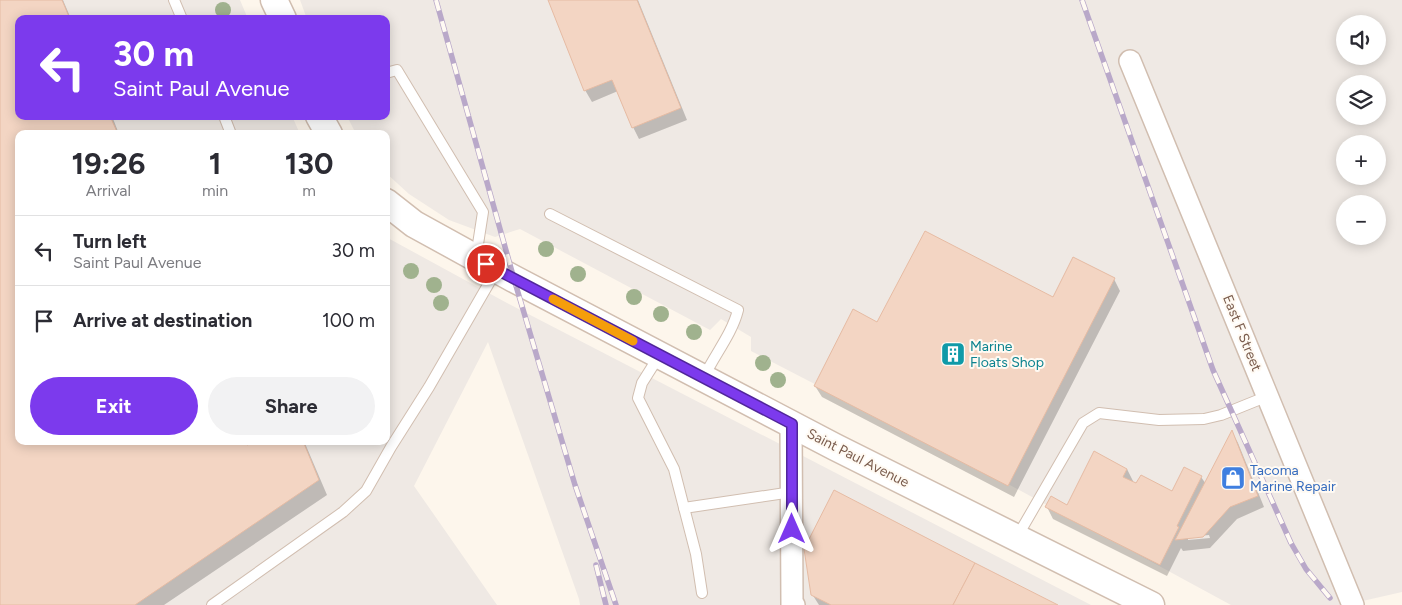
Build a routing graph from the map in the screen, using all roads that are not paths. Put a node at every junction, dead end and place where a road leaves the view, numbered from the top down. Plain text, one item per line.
1 (174, 0) edge
2 (274, 0) edge
3 (180, 15) edge
4 (281, 15) edge
5 (1130, 61) dead end
6 (390, 72) edge
7 (390, 205) edge
8 (550, 214) dead end
9 (486, 264) junction
10 (659, 355) junction
11 (703, 378) junction
12 (1268, 396) junction
13 (792, 424) junction
14 (390, 441) edge
15 (388, 445) edge
16 (792, 492) junction
17 (684, 508) junction
18 (1017, 538) junction
19 (702, 592) dead end
20 (212, 605) edge
21 (794, 605) edge
22 (1150, 605) edge
23 (1353, 605) edge

1 - 3 lane
2 - 4 street
5 - 12 street, East F Street
6 - 9 lane
7 - 9 street, Saint Paul Avenue
8 - 11 lane
9 - 10 street, Saint Paul Avenue
9 - 14 lane
10 - 11 street, Saint Paul Avenue
10 - 17 lane
11 - 13 street, Saint Paul Avenue
12 - 18 lane
12 - 23 street, East F Street
13 - 16 street
13 - 18 street, Saint Paul Avenue
15 - 20 lane
16 - 17 lane
16 - 21 street
17 - 19 lane
18 - 22 street, Saint Paul Avenue

